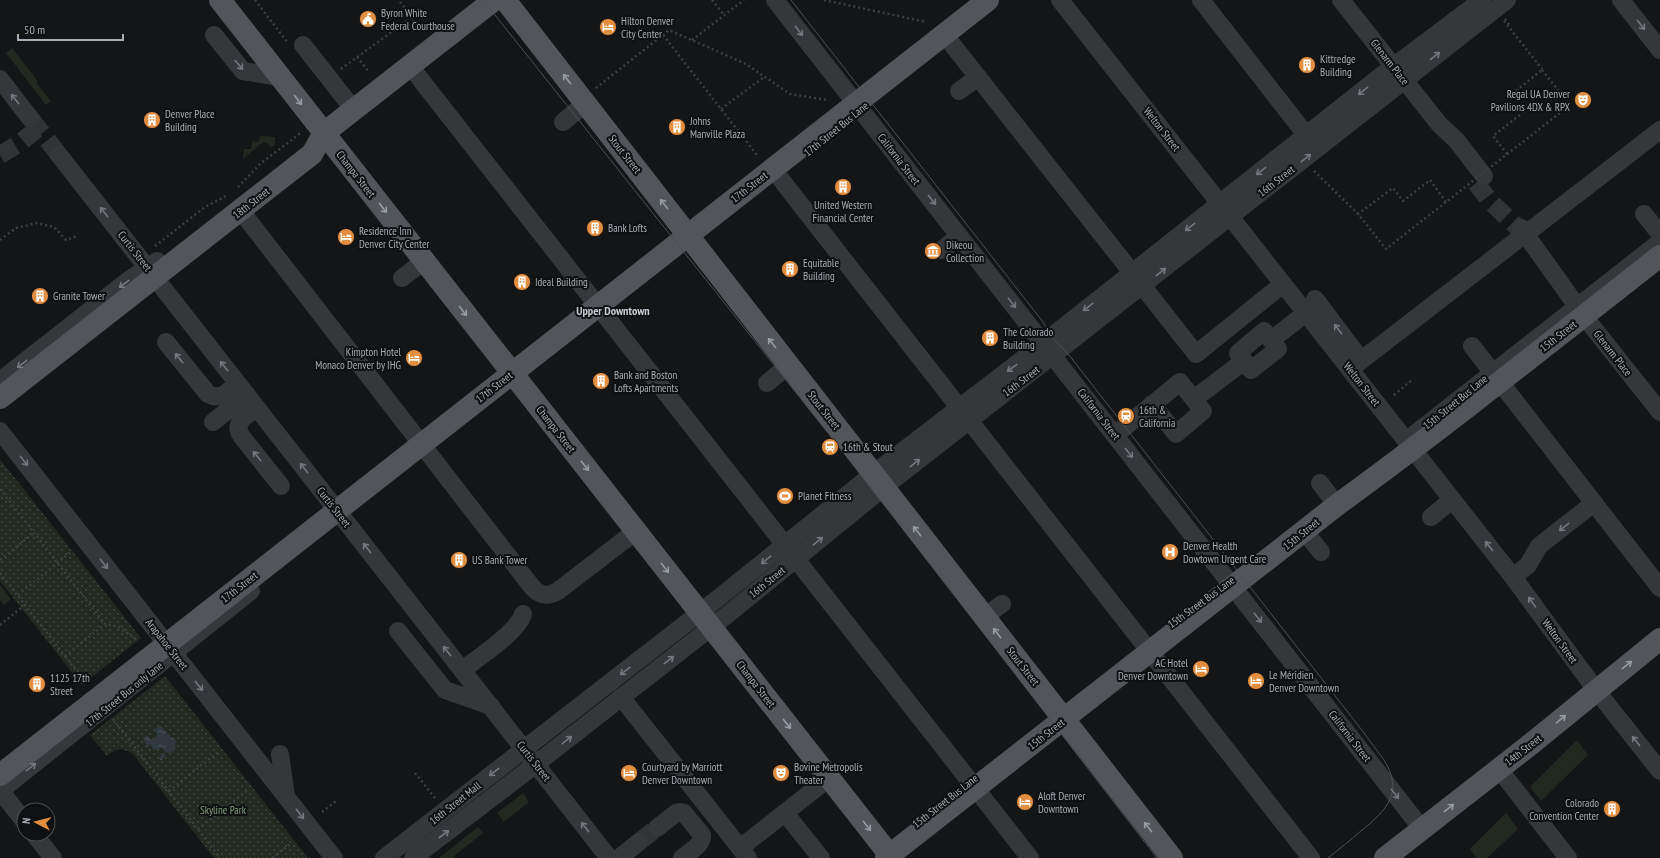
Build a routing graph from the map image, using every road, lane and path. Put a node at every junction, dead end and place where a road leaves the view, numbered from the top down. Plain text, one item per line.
1 (220, 0) edge
2 (255, 0) edge
3 (484, 0) edge
4 (494, 0) edge
5 (505, 0) edge
6 (712, 0) edge
7 (744, 0) edge
8 (775, 0) edge
9 (824, 0) edge
10 (988, 0) edge
11 (998, 0) edge
12 (1060, 0) edge
13 (1201, 0) edge
14 (1341, 0) edge
15 (1482, 0) edge
16 (1507, 0) edge
17 (1621, 0) edge
18 (400, 2) dead end
19 (724, 15) junction
20 (412, 17) junction
21 (926, 22) dead end
22 (1509, 28) dead end
23 (422, 30) dead end
24 (214, 35) dead end
25 (664, 35) junction
26 (947, 37) junction
27 (692, 40) junction
28 (297, 46) joint
29 (1660, 50) edge
30 (357, 57) junction
31 (410, 66) junction
32 (341, 69) dead end
33 (1542, 69) dead end
34 (369, 72) dead end
35 (1399, 74) junction
36 (280, 77) junction
37 (764, 77) junction
38 (978, 77) junction
39 (0, 79) edge
40 (959, 91) dead end
41 (591, 96) junction
42 (827, 100) dead end
43 (858, 107) junction
44 (352, 108) junction
45 (721, 109) junction
46 (30, 118) tunnel mouth
47 (564, 122) dead end
48 (1660, 130) edge
49 (322, 131) junction
50 (1307, 136) junction
51 (1507, 154) junction
52 (59, 155) tunnel mouth
53 (769, 166) junction
54 (1316, 173) dead end
55 (1480, 180) tunnel mouth
56 (1220, 202) junction
57 (1446, 202) junction
58 (241, 211) junction
59 (1358, 214) dead end
60 (1644, 214) dead end
61 (1231, 217) junction
62 (1522, 230) junction
63 (1660, 234) edge
64 (77, 236) dead end
65 (959, 236) junction
66 (690, 238) junction
67 (0, 240) edge
68 (1660, 242) edge
69 (942, 250) dead end
70 (1660, 256) edge
71 (424, 261) junction
72 (151, 272) junction
73 (402, 278) dead end
74 (1138, 279) junction
75 (1283, 284) junction
76 (1310, 306) junction
77 (600, 309) junction
78 (1581, 311) junction
79 (166, 342) dead end
80 (1472, 346) dead end
81 (1048, 350) junction
82 (1356, 364) junction
83 (789, 365) junction
84 (514, 377) junction
85 (1496, 377) junction
86 (1413, 379) dead end
87 (0, 381) edge
88 (767, 382) dead end
89 (247, 395) junction
90 (1394, 395) dead end
91 (0, 398) edge
92 (1194, 399) junction
93 (1152, 404) junction
94 (1660, 412) edge
95 (964, 414) junction
96 (213, 422) dead end
97 (0, 431) edge
98 (1115, 435) junction
99 (1409, 445) junction
100 (425, 447) junction
101 (878, 481) junction
102 (1320, 483) dead end
103 (281, 486) dead end
104 (0, 489) edge
105 (1452, 500) junction
106 (1334, 502) junction
107 (1594, 503) junction
108 (340, 514) junction
109 (1431, 517) dead end
110 (636, 531) junction
111 (1304, 531) junction
112 (34, 533) junction
113 (785, 544) junction
114 (72, 551) dead end
115 (1321, 552) dead end
116 (796, 559) junction
117 (0, 560) edge
118 (58, 563) junction
119 (0, 573) edge
120 (1513, 577) junction
121 (1231, 584) junction
122 (1660, 588) edge
123 (18, 595) junction
124 (1002, 604) dead end
125 (25, 605) junction
126 (523, 614) dead end
127 (984, 617) junction
128 (705, 620) junction
129 (106, 624) junction
130 (0, 625) edge
131 (398, 631) dead end
132 (1660, 639) edge
133 (138, 641) dead end
134 (1147, 648) junction
135 (171, 649) junction
136 (66, 656) junction
137 (462, 670) junction
138 (86, 682) dead end
139 (1596, 690) junction
140 (622, 697) junction
141 (491, 706) junction
142 (1062, 716) junction
143 (111, 717) dead end
144 (525, 748) junction
145 (218, 752) dead end
146 (280, 754) dead end
147 (536, 764) junction
148 (1499, 769) junction
149 (415, 772) dead end
150 (1660, 772) edge
151 (0, 775) edge
152 (829, 778) junction
153 (973, 785) junction
154 (248, 790) dead end
155 (0, 791) edge
156 (169, 791) junction
157 (286, 796) junction
158 (435, 798) dead end
159 (336, 801) dead end
160 (16, 811) edge
161 (322, 812) dead end
162 (784, 813) junction
163 (657, 828) tunnel mouth
164 (198, 829) junction
165 (1422, 829) junction
166 (40, 842) edge
167 (639, 842) tunnel mouth
168 (290, 844) dead end
169 (744, 853) edge
170 (885, 856) edge
171 (53, 858) edge
172 (220, 858) edge
173 (272, 858) edge
174 (334, 858) edge
175 (384, 858) edge
176 (413, 858) edge
177 (609, 858) edge
178 (619, 858) edge
179 (682, 858) edge
180 (821, 858) edge
181 (1030, 858) edge
182 (1172, 858) edge
183 (1310, 858) edge
184 (1385, 858) edge
185 (1568, 858) edge

1 - 36 main road, Champa Street
2 - 28 path
3 - 44 street
4 - 31 main road, 18th Street
41 -> 5 main road, Stout Street
6 - 19 path
7 - 19 path
8 -> 43 street, California Street
9 - 21 path
10 - 26 main road, 17th Street
11 - 26 street
12 - 56 street, Welton Street
13 - 50 street
14 - 35 street, Glenarm Place
15 - 35 street, 16th Street
35 -> 16 street, 16th Street
17 -> 29 street
18 - 20 path
19 - 27 path
20 - 23 path
20 - 30 path
22 - 33 path
24 -> 36 street
25 - 27 path
25 - 41 path
25 - 45 path
26 - 38 street
26 - 43 main road, 17th Street
27 - 37 path
28 - 44 street
30 - 32 path
30 - 34 path
31 - 44 main road, 18th Street
31 - 77 street
35 -> 50 street, 16th Street
35 - 55 street, Glenarm Place
61 -> 35 street, 16th Street
36 -> 49 main road, Champa Street
37 - 42 path
37 - 45 path
38 - 40 street
38 - 74 street
46 -> 39 street
41 - 47 street
66 -> 41 main road, Stout Street
43 - 53 main road, 17th Street
43 -> 65 street, California Street
44 - 49 main road, 18th Street
45 - 53 path
48 - 62 street
49 - 58 main road, 18th Street
49 -> 71 main road, Champa Street
49 - 72 street
50 -> 56 street, 16th Street
51 - 51 path, bridge
51 - 57 path, bridge
72 -> 52 street, Curtis Street
53 - 66 main road, 17th Street
53 - 95 street
54 - 59 path
56 - 61 street, Welton Street
56 -> 74 street, 16th Street
57 - 57 path, bridge
58 - 72 main road, 18th Street
58 - 100 street
60 - 63 street
74 -> 61 street, 16th Street
61 - 75 street, Welton Street
62 - 78 street, Glenarm Place
62 - 82 street
64 - 67 path
65 - 69 street
65 -> 81 street, California Street
66 - 77 main road, 17th Street
66 - 77 street, 17th Street
83 -> 66 main road, Stout Street
68 - 78 street
70 - 78 main road, 15th Street
71 - 73 street
71 -> 84 main road, Champa Street
72 -> 87 street
89 -> 72 street, Curtis Street
72 - 91 main road, 18th Street
74 - 75 street
74 - 81 street, 16th Street
75 - 76 street, Welton Street
76 - 82 street, Welton Street
76 - 92 street
77 - 84 main road, 17th Street
77 - 113 street
78 - 85 main road, 15th Street
78 - 94 street, Glenarm Place
89 -> 79 street
80 - 85 street
81 - 95 street, 16th Street
81 - 98 street, California Street
82 - 99 street, Welton Street
83 - 88 street
83 - 101 main road, Stout Street
84 - 100 main road, 17th Street
84 -> 110 main road, Champa Street
85 - 99 main road, 15th Street
85 - 107 street
86 - 90 path
89 - 96 street
103 -> 89 street
108 -> 89 street, Curtis Street
92 - 93 street
92 - 93 street
93 - 98 street
95 - 101 street, 16th Street
95 - 134 street
97 -> 135 street, Arapahoe Street
98 -> 121 street, California Street
99 - 105 street, Welton Street
99 - 106 main road, 15th Street
100 - 108 main road, 17th Street
100 - 108 street, 17th Street
100 - 110 street
101 - 113 street, 16th Street
116 -> 101 street, 16th Street
127 -> 101 main road, Stout Street
102 - 106 street
104 - 112 path
105 - 109 street
120 -> 105 street, Welton Street
106 - 111 main road, 15th Street
106 - 121 street, 15th Street Bus Lane
107 -> 120 street
107 - 122 street
108 - 135 main road, 17th Street
137 -> 108 street, Curtis Street
110 -> 128 main road, Champa Street
111 - 115 street
111 - 121 main road, 15th Street
112 - 117 path
112 - 118 path
113 - 116 street
113 -> 128 street, 16th Street
114 - 118 path
116 - 128 street, 16th Street
116 - 153 street
118 - 123 path
118 - 129 path
119 - 123 path
139 -> 120 street, Welton Street
121 - 134 main road, 15th Street
121 -> 165 street, California Street
123 - 125 path
124 - 127 street
125 - 130 path
125 - 136 path
126 - 137 street
142 -> 127 main road, Stout Street
140 -> 128 street, 16th Street
128 -> 144 street, 16th Street
128 -> 152 main road, Champa Street
129 - 133 path
129 - 136 path
131 - 141 street
139 -> 132 main road, 14th Street
134 - 142 main road, 15th Street
134 - 183 street
135 - 151 main road, 17th Street
155 -> 135 street, 17th Street Bus only lane
135 -> 157 street, Arapahoe Street
136 - 138 path
137 - 141 street, Curtis Street
148 -> 139 main road, 14th Street
150 -> 139 street, Welton Street
147 -> 140 street, 16th Street
140 - 169 street
141 - 144 street, Curtis Street
142 - 153 main road, 15th Street
182 -> 142 main road, Stout Street
143 - 156 path
144 - 147 street, Curtis Street
144 -> 175 street, 16th Street Mall
145 - 156 path
146 - 157 street
176 -> 147 street, 16th Street Mall
177 -> 147 street, Curtis Street
165 -> 148 main road, 14th Street
148 - 185 street
149 - 158 path
152 - 162 street
152 -> 170 main road, Champa Street
153 - 170 main road, 15th Street
153 - 181 street
154 - 164 path
155 - 160 street
156 - 164 path
157 -> 174 street, Arapahoe Street
159 - 161 path
162 - 169 street
162 - 180 street
163 - 179 street
164 - 172 path
165 - 184 main road, 14th Street
166 - 171 street
167 - 178 street
168 - 173 path

